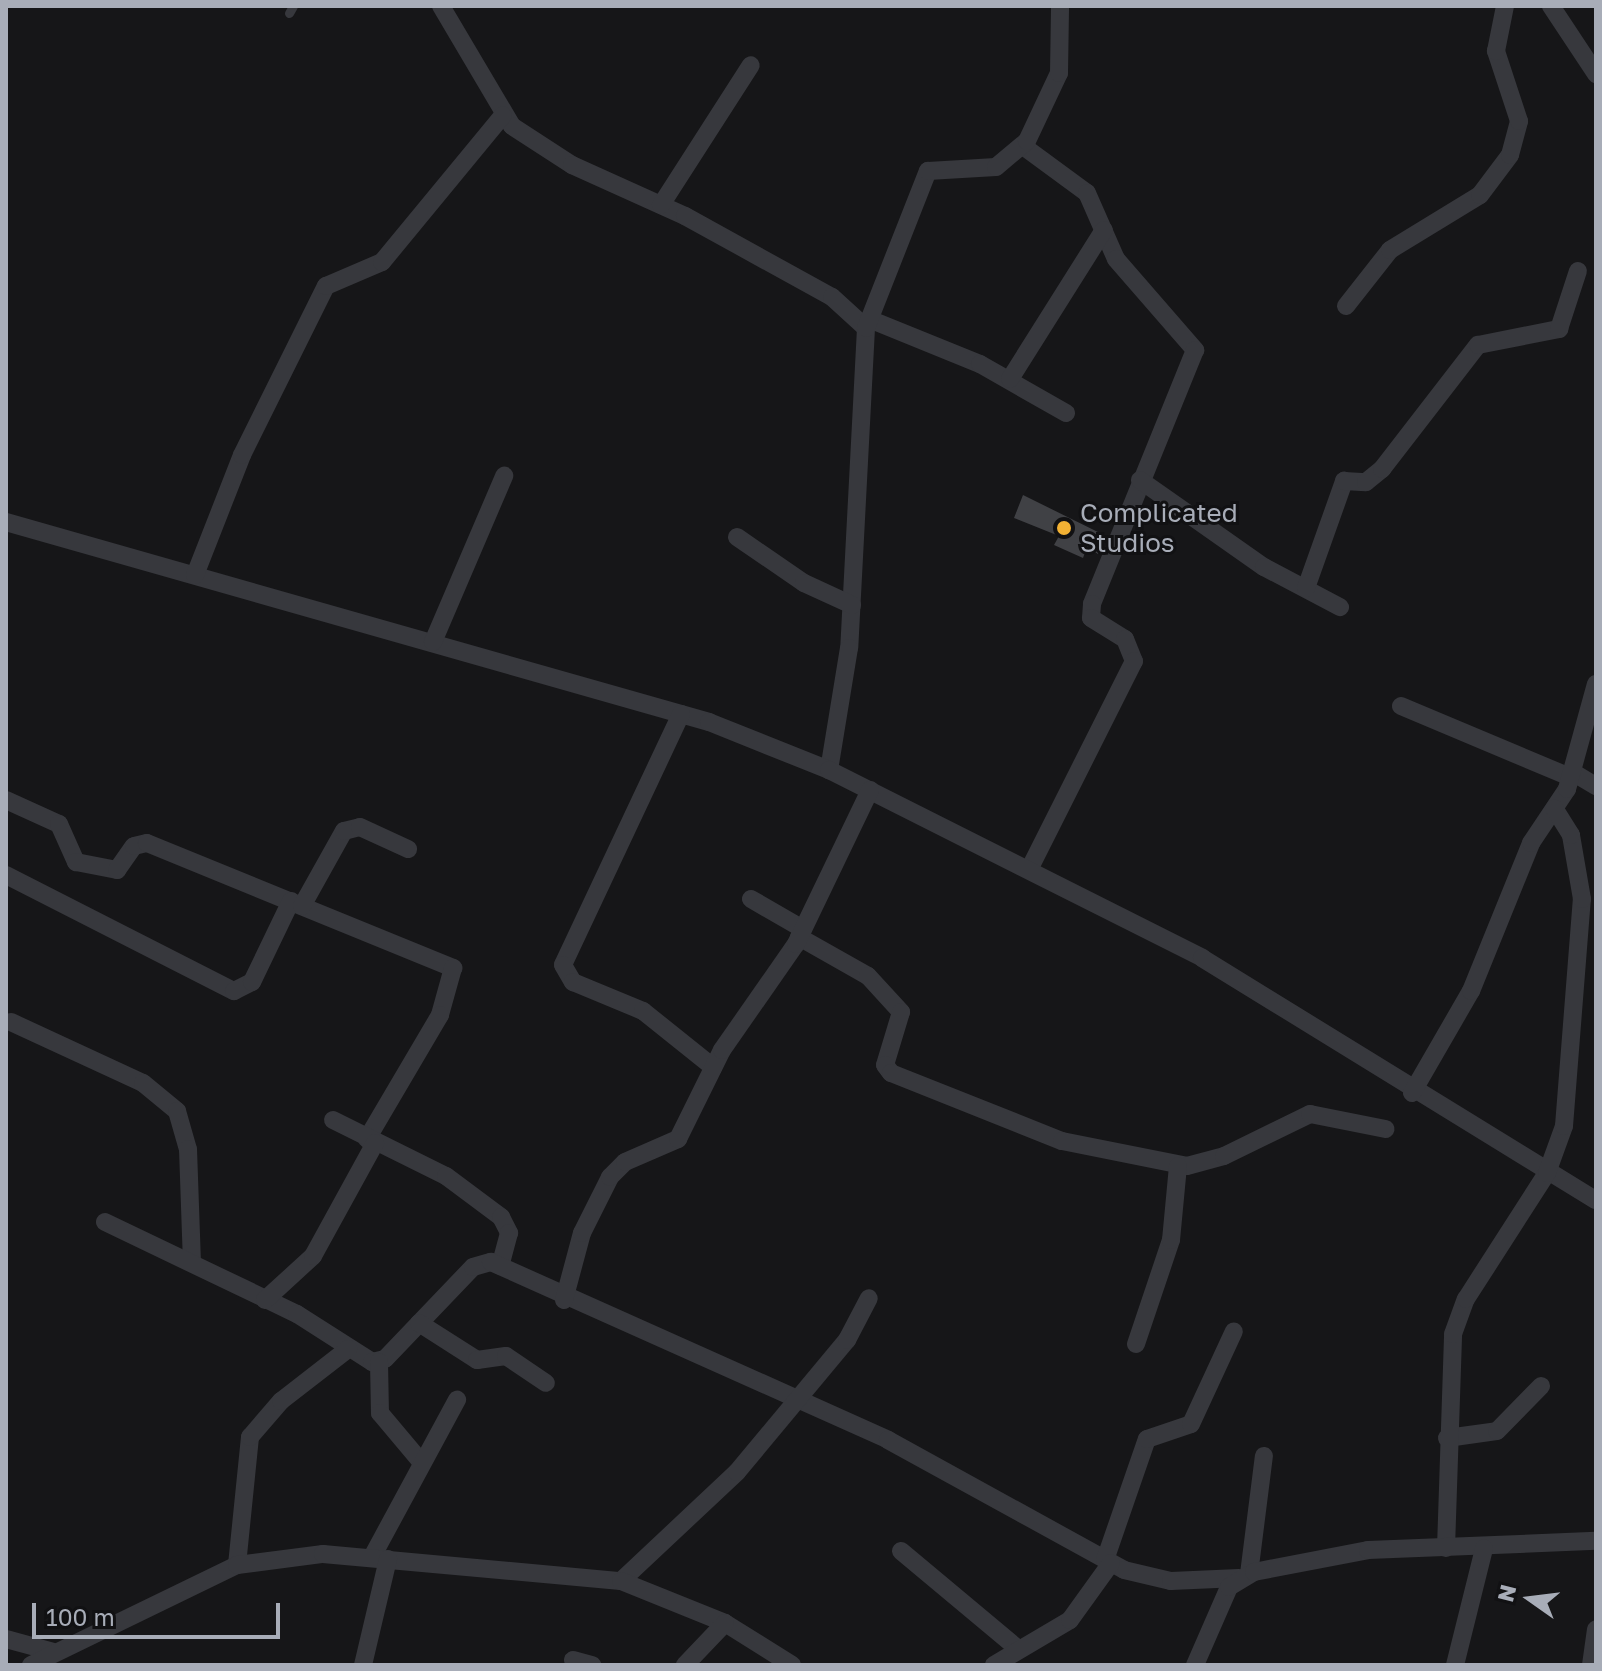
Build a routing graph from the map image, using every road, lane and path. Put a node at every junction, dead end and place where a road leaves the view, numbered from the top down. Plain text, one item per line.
1 (441, 6) edge
2 (1045, 6) edge
3 (1505, 6) edge
4 (1551, 6) edge
5 (1060, 14) edge
6 (751, 65) dead end
7 (1596, 74) edge
8 (503, 115) junction
9 (1023, 146) junction
10 (661, 205) junction
11 (1104, 230) junction
12 (1578, 271) dead end
13 (1346, 306) dead end
14 (868, 324) junction
15 (1010, 379) junction
16 (1066, 413) dead end
17 (504, 476) dead end
18 (1140, 480) junction
19 (6, 522) edge
20 (737, 537) dead end
21 (195, 575) junction
22 (1306, 588) junction
23 (852, 605) junction
24 (1340, 607) dead end
25 (433, 642) junction
26 (1596, 684) edge
27 (1401, 706) dead end
28 (681, 714) junction
29 (829, 770) junction
30 (1573, 775) junction
31 (1596, 786) edge
32 (870, 790) junction
33 (6, 800) edge
34 (1555, 809) junction
35 (408, 849) dead end
36 (1030, 868) junction
37 (6, 875) edge
38 (751, 899) dead end
39 (296, 904) junction
40 (801, 933) junction
41 (11, 1022) dead end
42 (713, 1067) junction
43 (1412, 1093) junction
44 (333, 1120) dead end
45 (1386, 1129) dead end
46 (371, 1141) junction
47 (1178, 1166) junction
48 (1547, 1173) junction
49 (1596, 1200) edge
50 (105, 1222) dead end
51 (192, 1261) junction
52 (500, 1266) junction
53 (869, 1298) dead end
54 (265, 1300) junction
55 (564, 1300) junction
56 (419, 1323) junction
57 (1234, 1331) dead end
58 (1136, 1344) dead end
59 (348, 1349) junction
60 (379, 1362) junction
61 (546, 1383) dead end
62 (1541, 1386) dead end
63 (795, 1399) junction
64 (457, 1400) dead end
65 (1447, 1438) junction
66 (1264, 1456) dead end
67 (422, 1463) junction
68 (1596, 1541) edge
69 (1446, 1548) junction
70 (1484, 1549) junction
71 (901, 1551) dead end
72 (380, 1558) junction
73 (1596, 1561) edge
74 (1108, 1562) junction
75 (237, 1565) junction
76 (1244, 1576) junction
77 (621, 1581) junction
78 (725, 1623) junction
79 (1596, 1629) edge
80 (6, 1639) edge
81 (1017, 1648) junction
82 (54, 1652) junction
83 (573, 1660) dead end
84 (31, 1665) edge
85 (363, 1665) edge
86 (592, 1665) edge
87 (685, 1665) edge
88 (792, 1665) edge
89 (994, 1665) edge
90 (1195, 1665) edge
91 (1455, 1665) edge
92 (1591, 1665) edge

1 - 8 street
2 - 5 street
3 - 13 street
4 - 7 street
5 - 9 street
6 - 10 street
8 - 10 street
8 - 21 street
9 - 11 street
9 - 14 street
10 - 14 street
11 - 15 street
11 - 18 street
12 - 22 street
14 - 15 street
14 - 23 street
15 - 16 street
17 - 25 street
18 - 22 street
18 - 36 street
19 - 21 street
20 - 23 street
21 - 25 street
22 - 24 street
23 - 29 street
25 - 28 street
26 - 30 street
27 - 30 street
28 - 29 street
28 - 42 street
29 - 32 street
30 - 31 street
30 - 34 street
32 - 36 street
32 - 40 street
33 - 39 street
34 - 43 street
34 - 48 street
35 - 39 street
36 - 43 street
37 - 39 street
38 - 40 street
39 - 46 street
40 - 42 street
40 - 47 street
41 - 51 street
42 - 55 street
43 - 48 street
44 - 46 street
45 - 47 street
46 - 52 street
46 - 54 street
47 - 58 street
48 - 49 street
48 - 65 street
50 - 51 street
51 - 54 street
52 - 55 street
52 - 56 street
53 - 63 street
54 - 59 street
55 - 63 street
56 - 60 street
56 - 61 street
57 - 74 street
59 - 60 street
59 - 75 street
60 - 67 street
62 - 65 street
63 - 74 street
63 - 77 street
64 - 67 street
65 - 69 street
66 - 76 street
67 - 72 street
68 - 70 street
68 - 73 street
69 - 70 street
69 - 76 street
70 - 91 street
71 - 81 street
72 - 75 street
72 - 77 street
72 - 85 street
74 - 76 street
74 - 81 street
75 - 82 street
76 - 90 street
77 - 78 street
78 - 87 street
78 - 88 street
79 - 92 street
80 - 82 street
81 - 89 street
82 - 84 street
83 - 86 street

